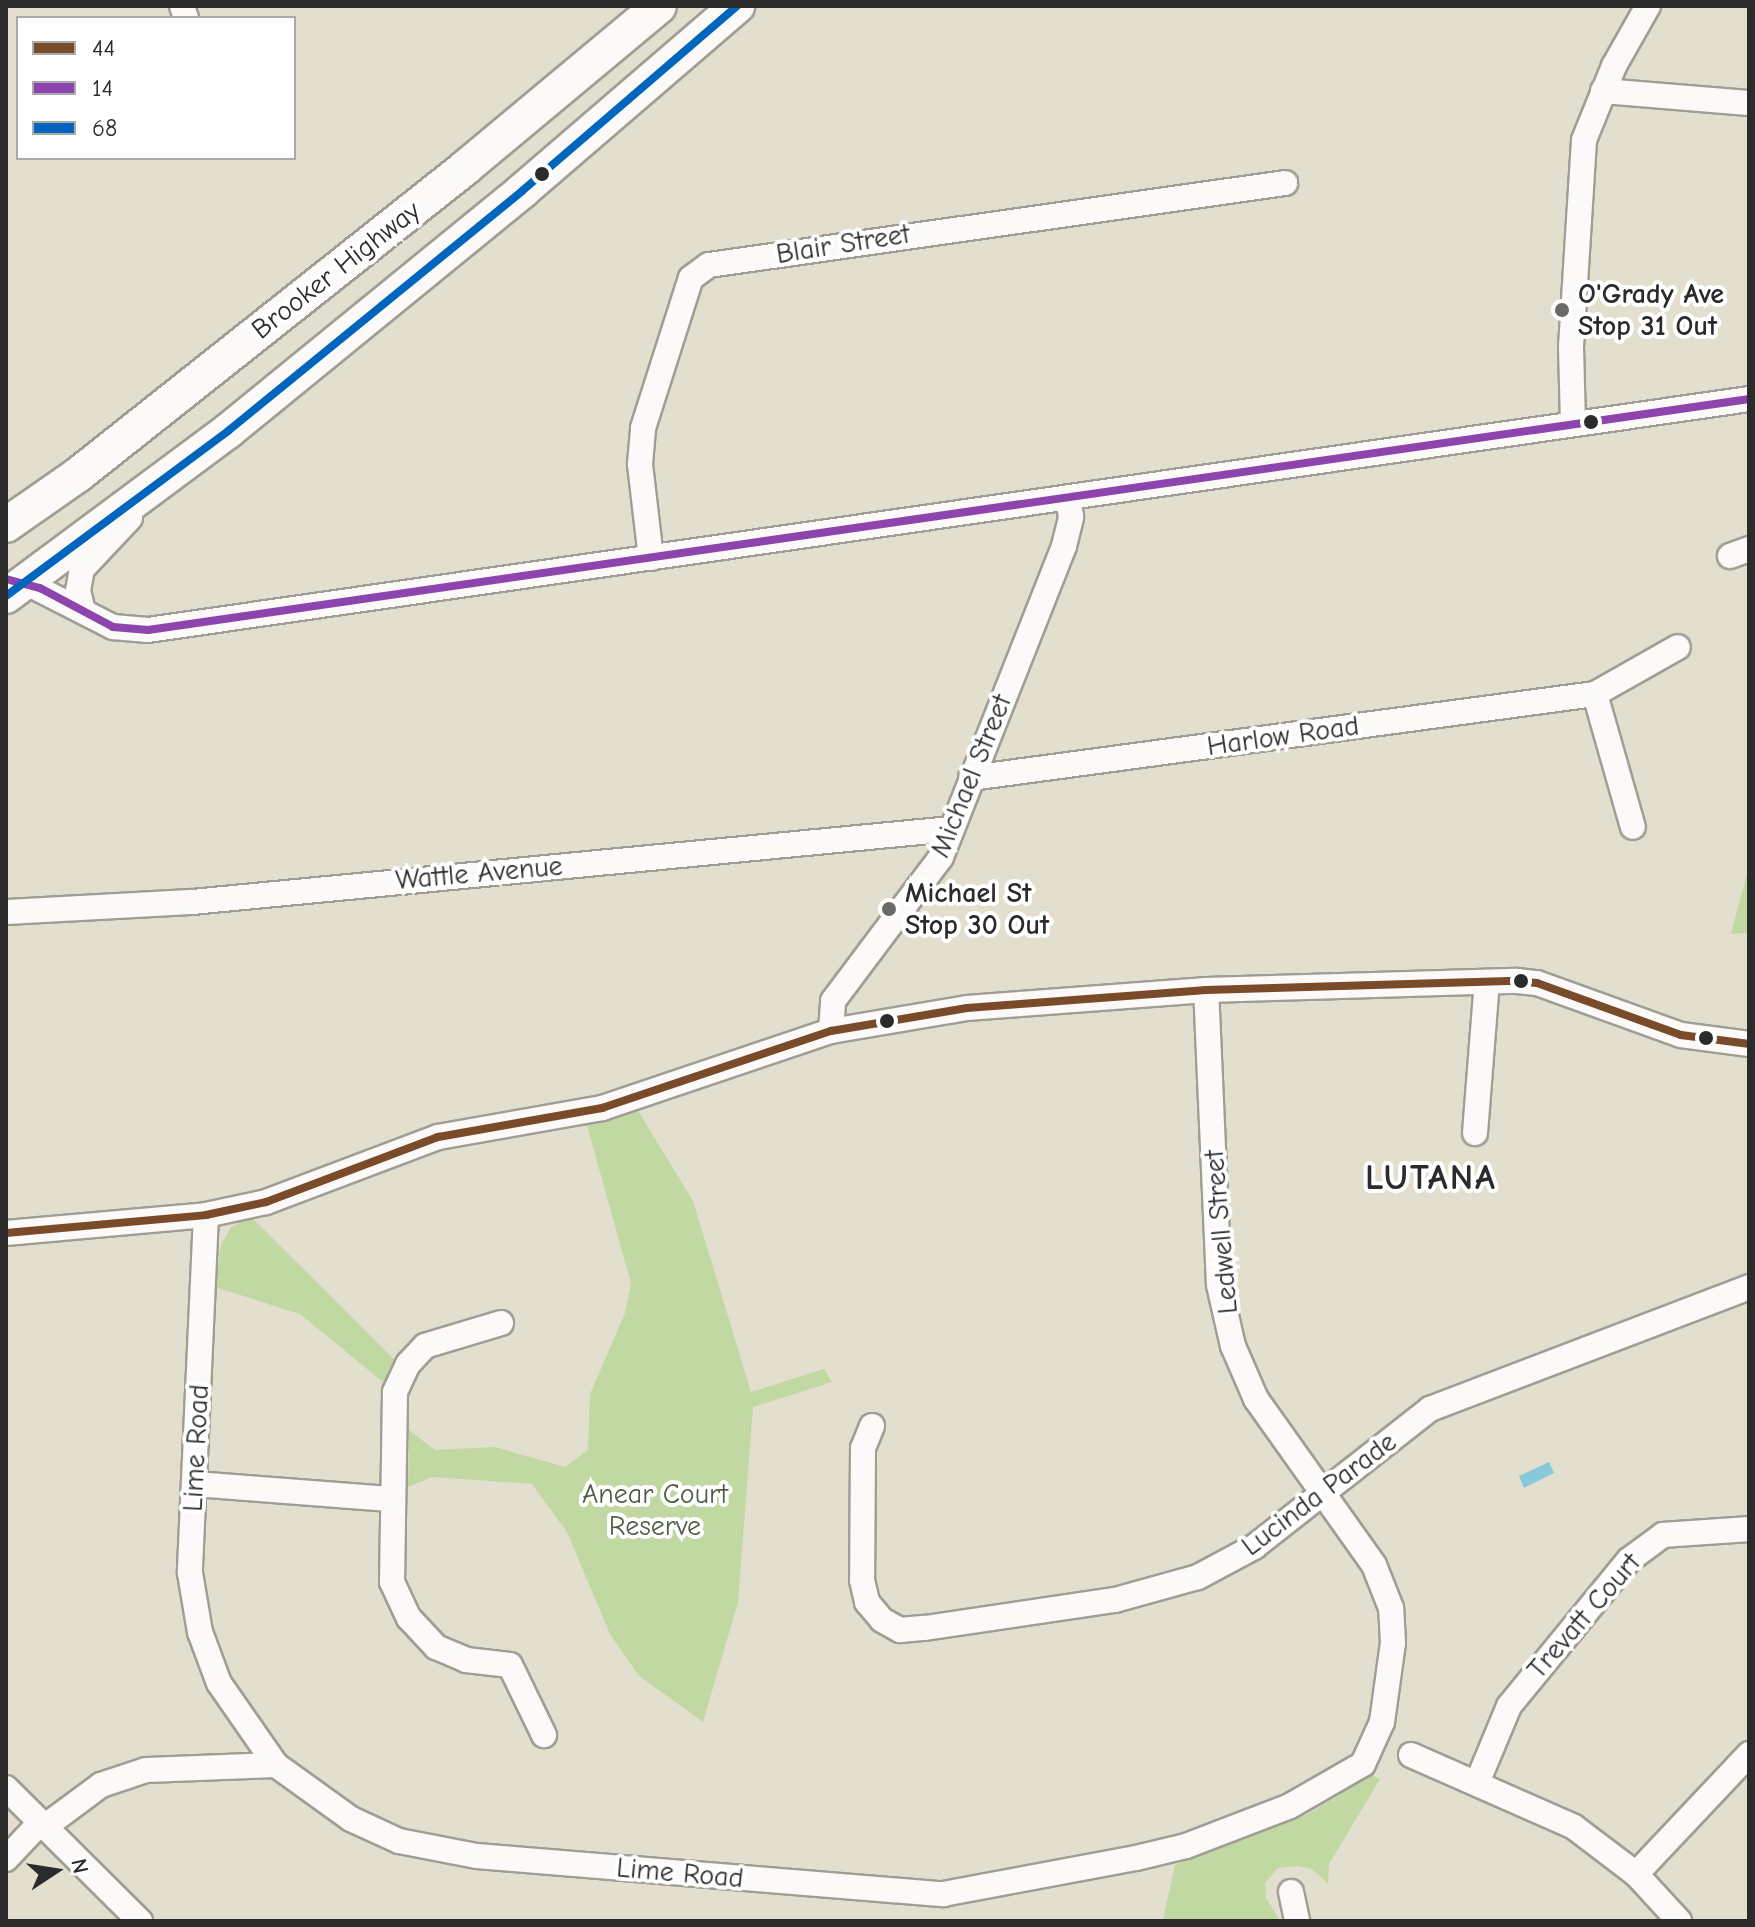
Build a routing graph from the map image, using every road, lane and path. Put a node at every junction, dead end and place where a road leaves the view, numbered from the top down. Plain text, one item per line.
1 (659, 6) edge
2 (737, 6) edge
3 (1648, 6) edge
4 (1603, 91) junction
5 (1749, 103) edge
6 (1285, 183) dead end
7 (1749, 399) edge
8 (1573, 423) junction
9 (169, 475) junction
10 (1068, 498) junction
11 (6, 525) edge
12 (651, 558) junction
13 (12, 586) edge
14 (83, 611) junction
15 (1678, 647) dead end
16 (1595, 694) junction
17 (971, 778) junction
18 (1633, 827) dead end
19 (952, 829) junction
20 (6, 912) edge
21 (1487, 982) junction
22 (1206, 990) junction
23 (831, 1031) junction
24 (1749, 1044) edge
25 (1475, 1133) dead end
26 (206, 1215) junction
27 (6, 1233) edge
28 (1749, 1287) edge
29 (501, 1323) dead end
30 (872, 1426) dead end
31 (194, 1484) junction
32 (1325, 1494) junction
33 (390, 1499) junction
34 (1749, 1529) edge
35 (544, 1735) dead end
36 (1749, 1754) edge
37 (1411, 1755) dead end
38 (276, 1765) junction
39 (1477, 1783) junction
40 (6, 1788) edge
41 (41, 1826) junction
42 (6, 1859) edge
43 (1636, 1874) junction
44 (1291, 1892) dead end
45 (140, 1921) edge
46 (1297, 1921) edge
47 (1679, 1921) edge

1 - 11 highway, Brooker Highway
2 - 9 highway, Brooker Highway
3 - 4 street
4 - 5 street
4 - 8 street
6 - 12 street, Blair Street
7 - 8 street
8 - 10 street
9 - 13 highway, Brooker Highway
9 - 14 street
10 - 12 street
10 - 17 street, Michael Street
12 - 14 street
13 - 14 street
15 - 16 street, Harlow Road
16 - 17 street, Harlow Road
16 - 18 street
17 - 19 street, Michael Street
19 - 20 street, Wattle Avenue
19 - 23 street, Michael Street
21 - 22 street
21 - 24 street
21 - 25 street
22 - 23 street
22 - 32 street, Ledwell Street
23 - 26 street
26 - 27 street
26 - 31 street, Lime Road
28 - 32 street, Lucinda Parade
29 - 33 street
30 - 32 street, Lucinda Parade
31 - 33 street
31 - 38 street, Lime Road
32 - 38 street, Lime Road
33 - 35 street
34 - 39 street, Trevatt Court
36 - 43 street
37 - 39 street
38 - 41 street
39 - 43 street
40 - 41 street
41 - 42 street
41 - 45 street
43 - 47 street
44 - 46 street

